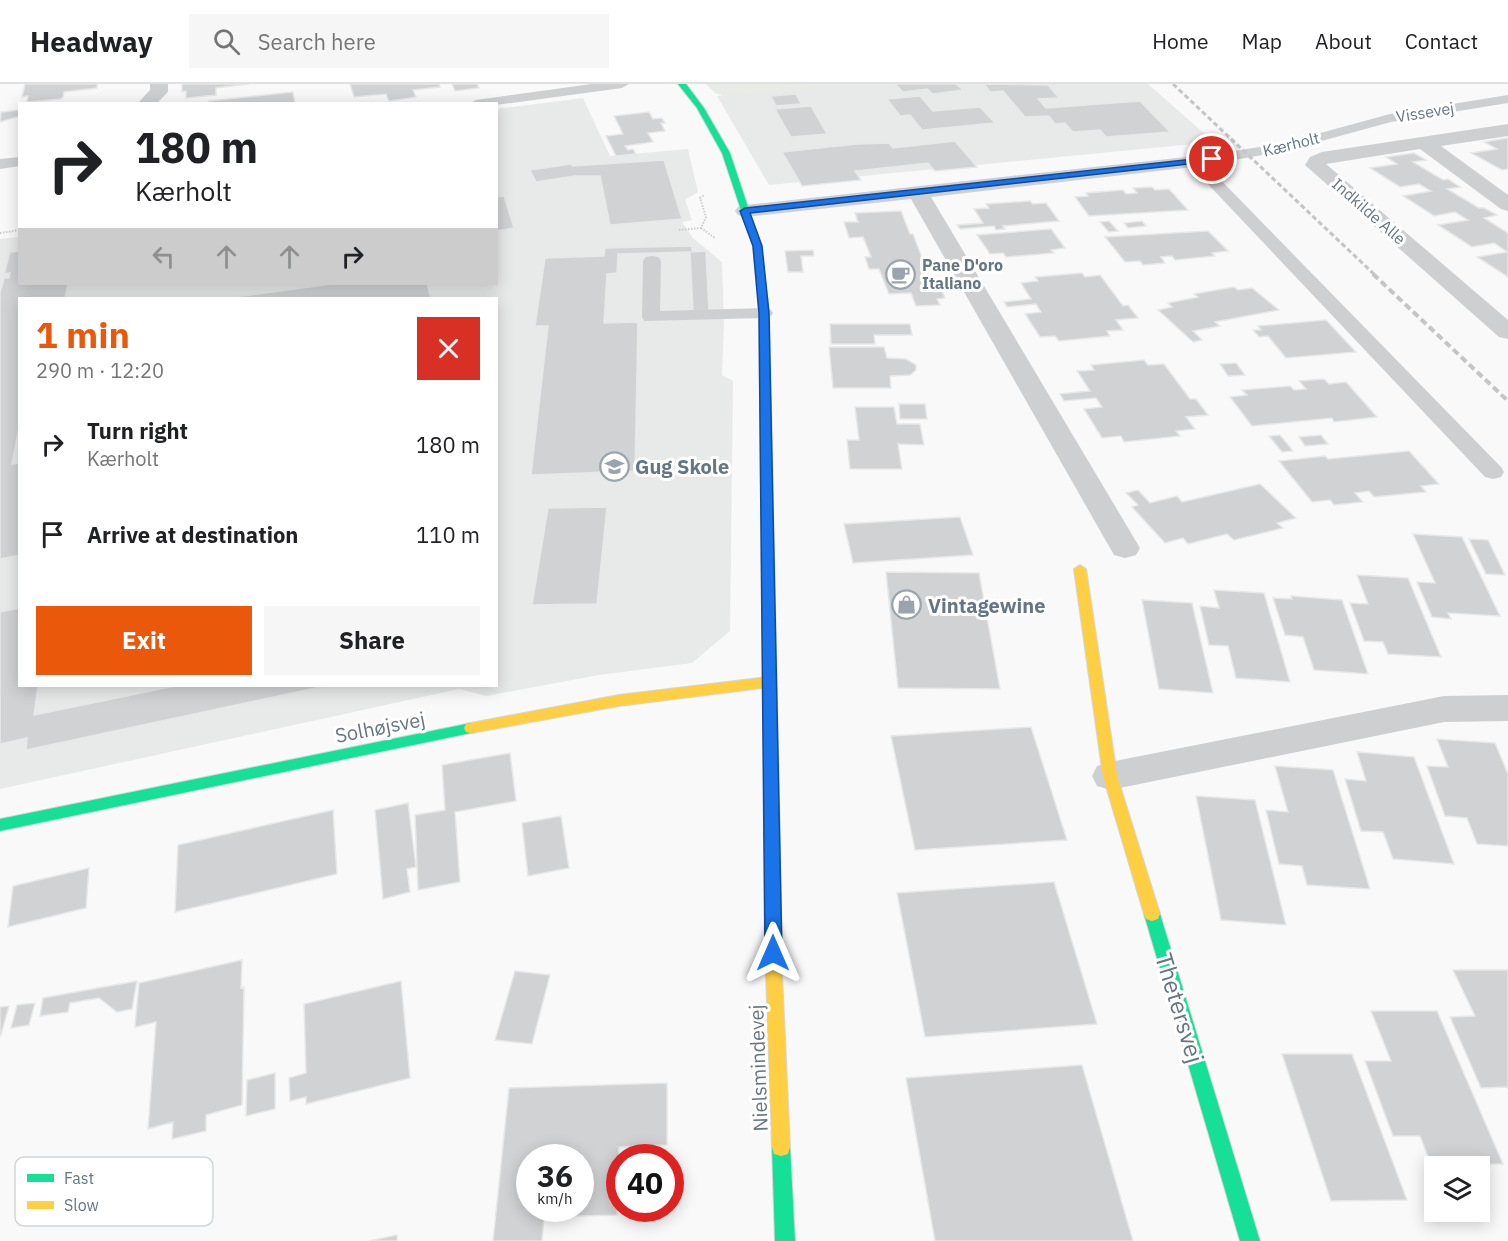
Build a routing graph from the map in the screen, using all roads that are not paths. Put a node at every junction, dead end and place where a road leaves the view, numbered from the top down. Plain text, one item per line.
1 (159, 84) edge
2 (622, 84) edge
3 (682, 84) edge
4 (1508, 99) edge
5 (147, 102) edge
6 (491, 102) edge
7 (1343, 130) joint
8 (1508, 130) edge
9 (1423, 142) junction
10 (18, 161) edge
11 (1195, 162) junction
12 (0, 164) edge
13 (917, 191) junction
14 (1508, 206) edge
15 (745, 211) junction
16 (652, 261) dead end
17 (764, 313) junction
18 (1508, 332) edge
19 (1493, 472) dead end
20 (1125, 548) dead end
21 (1080, 569) dead end
22 (770, 682) junction
23 (1508, 708) edge
24 (1110, 776) junction
25 (0, 825) edge
26 (785, 1241) edge
27 (1250, 1241) edge

1 - 5 street
2 - 6 lane
3 - 15 street, Nielsmindevej
4 - 7 lane, Vissevej
7 - 11 lane, Kærholt
8 - 9 street, Indkilde Alle
9 - 14 street
9 - 18 street, Indkilde Alle
10 - 12 lane
11 - 13 street, Kærholt
11 - 19 lane
13 - 15 street, Kærholt
13 - 20 street
15 - 17 street, Nielsmindevej
16 - 17 lane
17 - 22 street, Nielsmindevej
21 - 24 street, Thetersvej
22 - 25 street, Solhøjsvej
22 - 26 street, Nielsmindevej
23 - 24 street
24 - 27 street, Thetersvej

